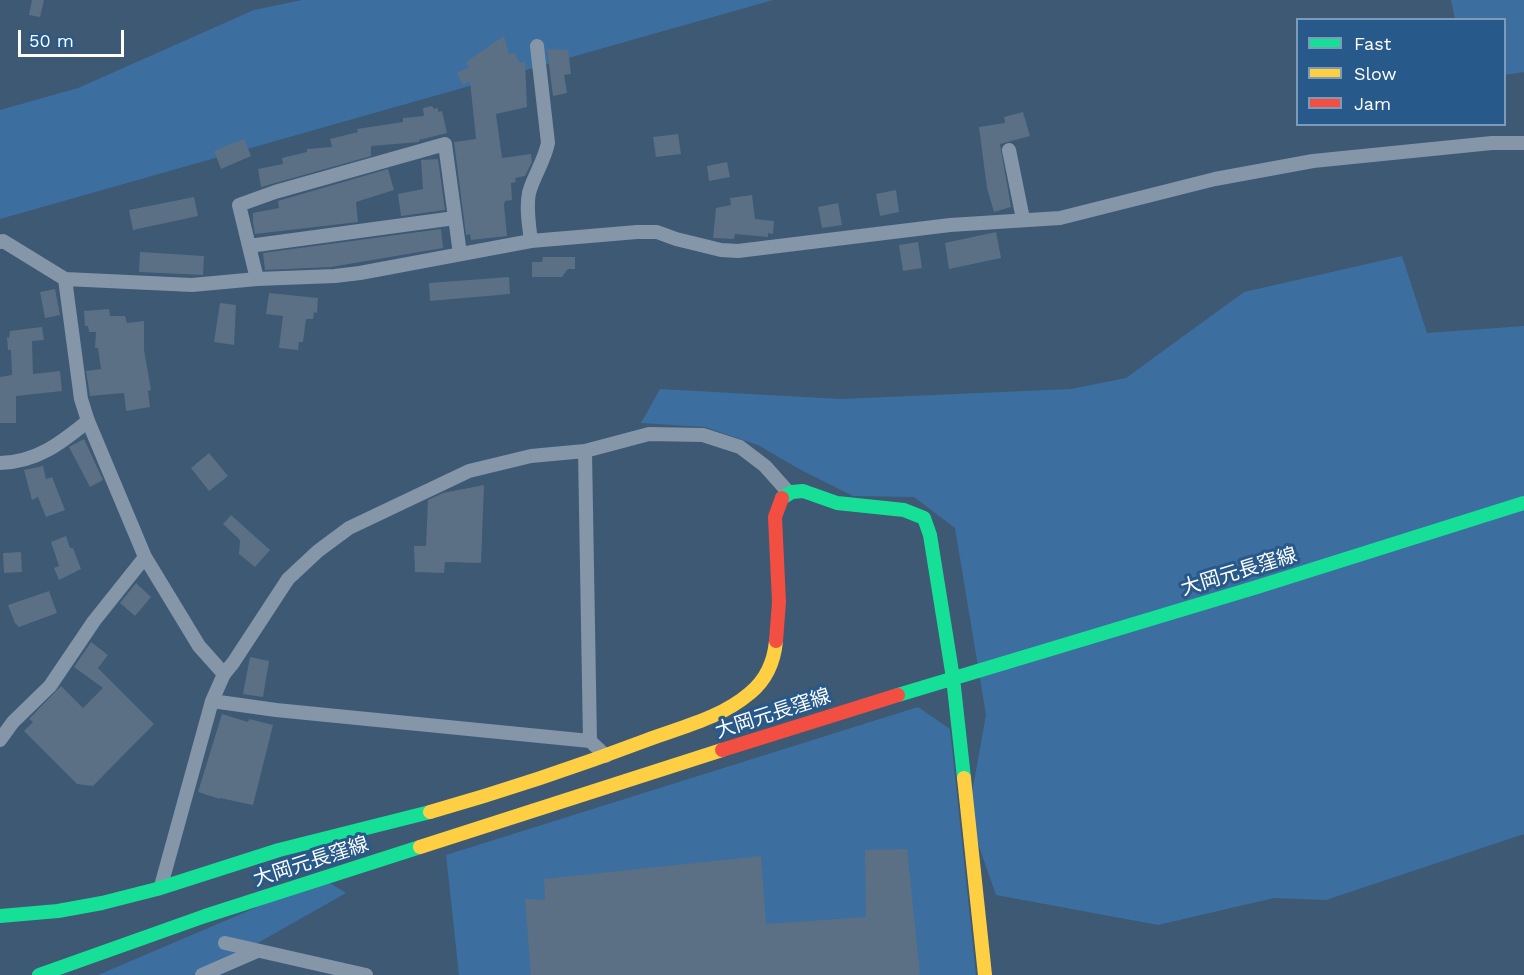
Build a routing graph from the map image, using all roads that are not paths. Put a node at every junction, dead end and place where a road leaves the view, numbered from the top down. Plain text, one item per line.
1 (537, 46) dead end
2 (1524, 143) edge
3 (1009, 150) dead end
4 (455, 218) junction
5 (1023, 219) junction
6 (531, 241) junction
7 (0, 242) edge
8 (249, 246) junction
9 (460, 254) junction
10 (65, 279) junction
11 (257, 279) junction
12 (88, 421) junction
13 (585, 451) junction
14 (0, 463) edge
15 (789, 493) junction
16 (1524, 503) edge
17 (145, 557) junction
18 (224, 674) junction
19 (953, 678) junction
20 (212, 701) junction
21 (0, 740) edge
22 (590, 741) junction
23 (606, 756) junction
24 (161, 886) junction
25 (0, 916) edge
26 (225, 943) dead end
27 (257, 951) junction
28 (39, 975) edge
29 (202, 975) edge
30 (366, 975) edge
31 (985, 975) edge

1 - 6 street
2 - 5 street
3 - 5 street
4 - 8 street
4 - 8 street
4 - 9 street
5 - 6 street
6 - 9 street
7 - 10 street
8 - 11 street
9 - 11 street
10 - 11 street
10 - 12 street
12 - 14 street
12 - 17 street
13 - 15 street
13 - 18 street
13 - 22 street
15 - 19 street
15 - 23 street
16 - 19 street, 大岡元長窪線
17 - 18 street
17 - 21 street
18 - 20 street
19 - 28 street, 大岡元長窪線
19 - 31 street
20 - 22 street
20 - 24 street
22 - 23 street
23 - 24 street
24 - 25 street
26 - 27 street
27 - 29 street
27 - 30 street

